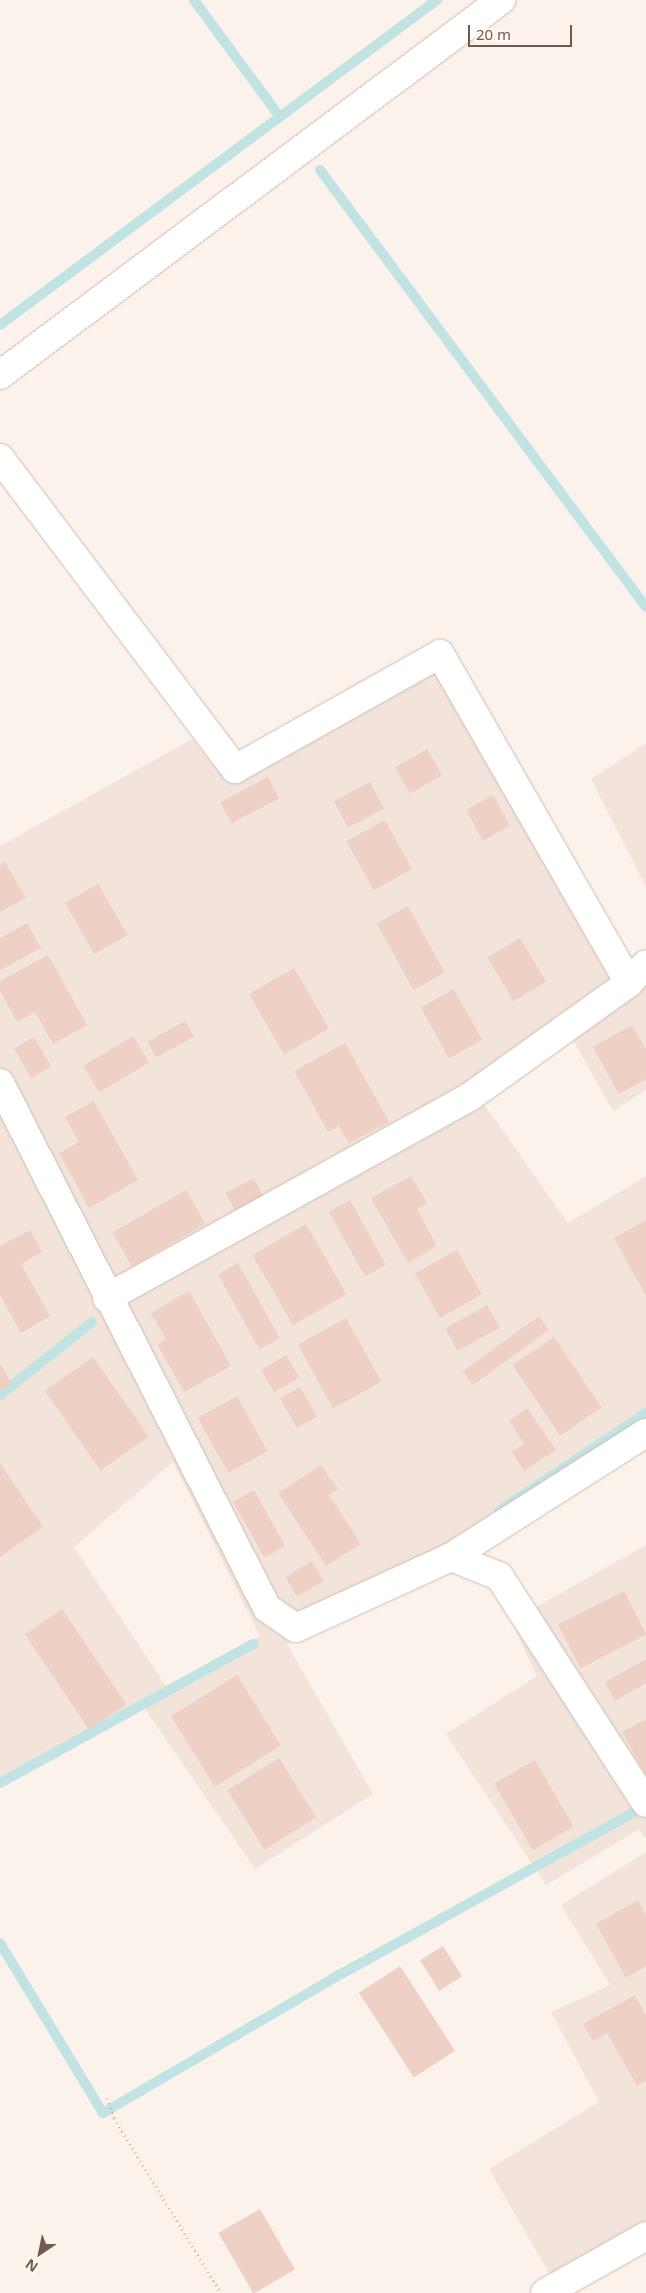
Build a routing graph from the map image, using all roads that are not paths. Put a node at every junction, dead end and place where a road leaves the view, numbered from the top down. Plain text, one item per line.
1 (500, 0) edge
2 (0, 375) edge
3 (0, 458) edge
4 (637, 974) edge
5 (3, 1097) edge
6 (107, 1298) junction
7 (646, 1433) edge
8 (451, 1557) junction
9 (646, 1803) edge
10 (646, 2236) edge
11 (545, 2293) edge

1 - 2 street
3 - 4 street
4 - 6 street
5 - 6 street
6 - 8 street
7 - 8 street
8 - 9 street
10 - 11 street

